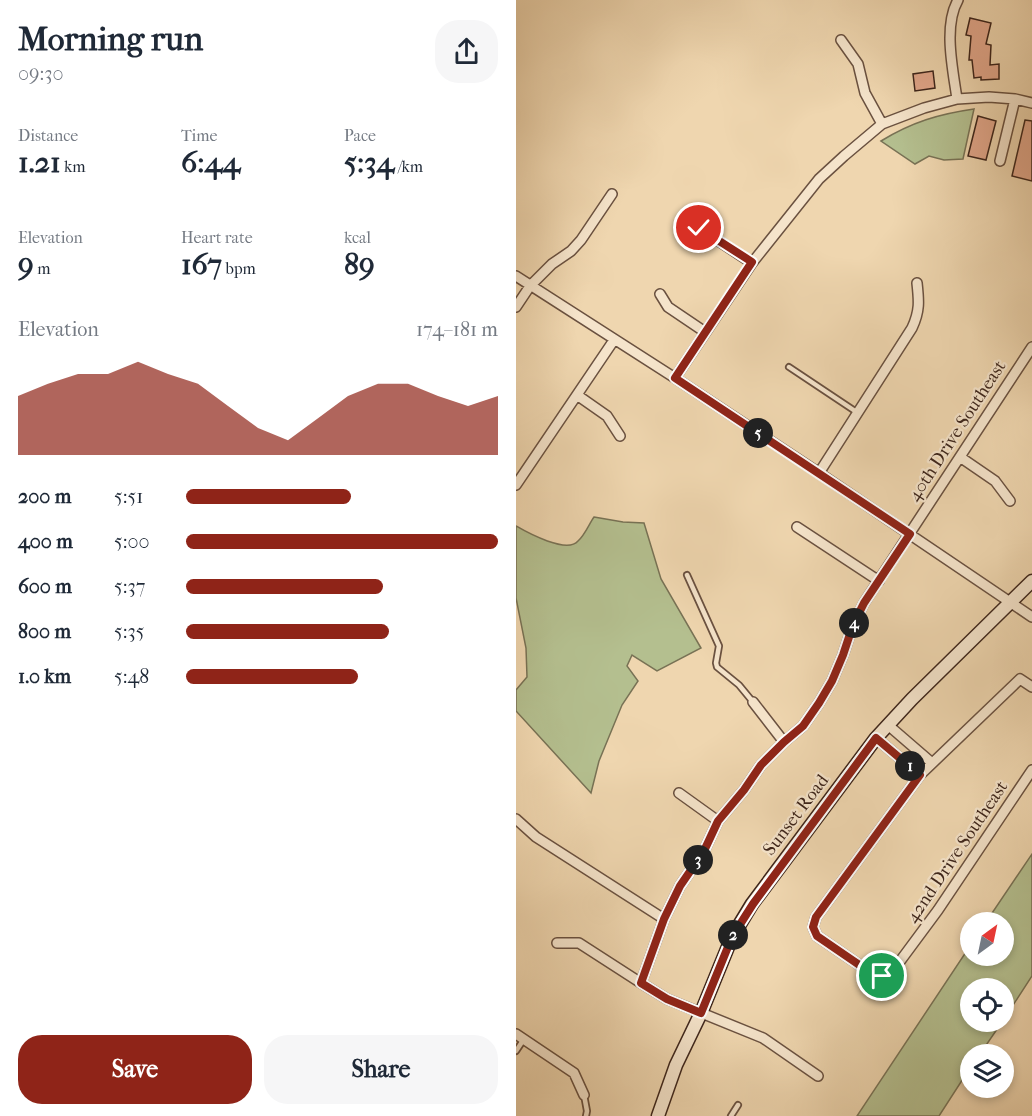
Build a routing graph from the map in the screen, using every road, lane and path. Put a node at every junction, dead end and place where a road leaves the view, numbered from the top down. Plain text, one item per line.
1 (958, 0) edge
2 (841, 40) dead end
3 (957, 99) junction
4 (1016, 99) junction
5 (1032, 103) edge
6 (882, 124) junction
7 (1000, 161) dead end
8 (612, 194) dead end
9 (699, 228) dead end
10 (752, 262) junction
11 (516, 276) edge
12 (916, 282) dead end
13 (530, 286) junction
14 (660, 294) dead end
15 (516, 307) edge
16 (705, 332) junction
17 (614, 340) junction
18 (1032, 347) edge
19 (789, 367) dead end
20 (675, 378) junction
21 (578, 395) junction
22 (858, 413) junction
23 (620, 436) dead end
24 (960, 457) junction
25 (819, 473) junction
26 (516, 485) edge
27 (1010, 501) dead end
28 (797, 527) dead end
29 (910, 534) junction
30 (687, 575) dead end
31 (879, 581) junction
32 (1032, 581) edge
33 (1010, 602) junction
34 (1032, 617) edge
35 (1032, 687) edge
36 (753, 702) joint
37 (888, 725) junction
38 (876, 738) junction
39 (784, 742) junction
40 (932, 763) junction
41 (1032, 770) edge
42 (920, 775) junction
43 (679, 793) dead end
44 (516, 819) edge
45 (718, 821) junction
46 (664, 919) junction
47 (557, 943) dead end
48 (641, 983) junction
49 (701, 1013) junction
50 (520, 1036) edge
51 (516, 1051) edge
52 (818, 1076) dead end
53 (584, 1095) joint
54 (738, 1105) dead end
55 (586, 1116) edge
56 (658, 1116) edge
57 (731, 1116) edge

1 - 3 street
2 - 6 street
3 - 4 street
3 - 6 street
4 - 5 street
4 - 7 street
6 - 10 street
8 - 13 street
9 - 10 street
10 - 16 street
11 - 13 street
12 - 22 street
13 - 15 street
13 - 17 street
14 - 16 street
16 - 20 street
17 - 20 street
17 - 21 street
18 - 24 street, 40th Drive Southeast
19 - 22 lane
20 - 25 street
21 - 23 street
21 - 26 street
22 - 25 street
24 - 27 street
24 - 29 street, 40th Drive Southeast
25 - 29 street
28 - 31 street
29 - 31 street, 40th Drive Southeast
29 - 33 street
30 - 36 lane
31 - 39 street, 40th Drive Southeast
32 - 33 street, Sunset Road
33 - 34 street
33 - 37 street, Sunset Road
35 - 40 street
36 - 39 street
37 - 38 street, Sunset Road
37 - 40 street
38 - 42 street
38 - 49 street, Sunset Road
39 - 45 street, 40th Drive Southeast
40 - 42 street
41 - 42 street, 42nd Drive Southeast
43 - 45 street
44 - 46 street
45 - 46 street, 40th Drive Southeast
46 - 48 street, 40th Drive Southeast
47 - 48 street
48 - 49 street
49 - 52 street
49 - 56 street, Sunset Road
50 - 51 lane
50 - 53 street
53 - 55 lane
54 - 57 lane

